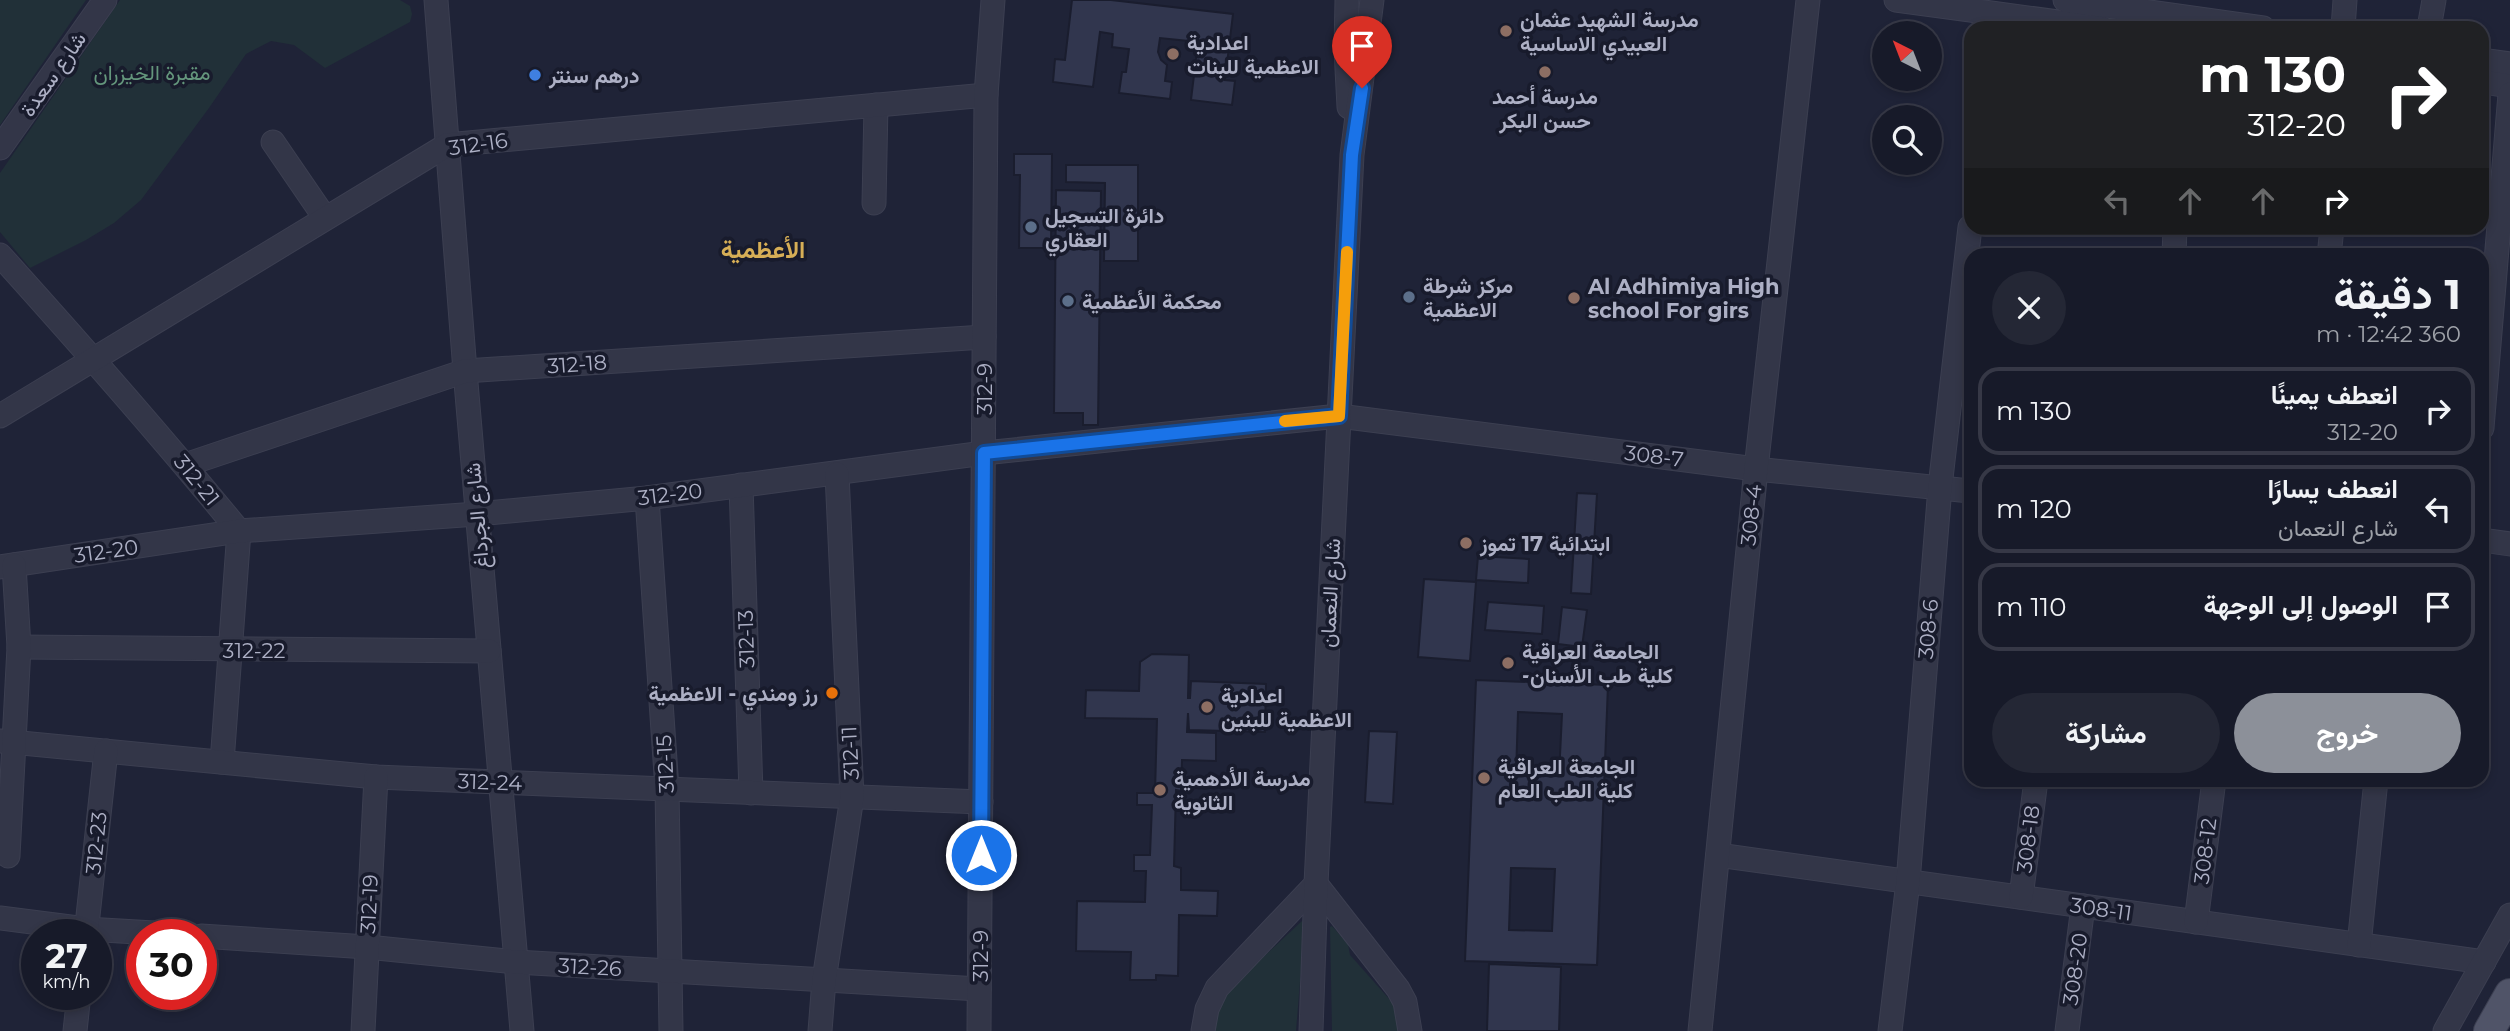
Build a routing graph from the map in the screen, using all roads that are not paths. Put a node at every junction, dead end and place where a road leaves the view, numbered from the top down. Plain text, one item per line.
1 (105, 0) edge
2 (436, 0) edge
3 (993, 0) edge
4 (1347, 0) edge
5 (1373, 0) edge
6 (1808, 0) edge
7 (1896, 0) edge
8 (2065, 0) edge
9 (2345, 0) edge
10 (2434, 0) edge
11 (2137, 5) edge
12 (1995, 20) edge
13 (2225, 21) edge
14 (2344, 21) edge
15 (2430, 21) edge
16 (2489, 61) edge
17 (2510, 64) edge
18 (2489, 83) edge
19 (2510, 86) edge
20 (2510, 94) edge
21 (986, 95) junction
22 (877, 105) junction
23 (273, 142) dead end
24 (447, 145) junction
25 (0, 148) edge
26 (1352, 155) junction
27 (874, 203) dead end
28 (325, 218) junction
29 (0, 255) edge
30 (1964, 279) edge
31 (2502, 304) edge
32 (984, 337) junction
33 (93, 358) junction
34 (465, 371) junction
35 (2489, 385) edge
36 (0, 416) edge
37 (1339, 416) junction
38 (984, 453) junction
39 (185, 465) junction
40 (1756, 469) junction
41 (837, 474) junction
42 (741, 485) junction
43 (1940, 487) junction
44 (1964, 490) edge
45 (647, 498) junction
46 (477, 514) junction
47 (239, 531) junction
48 (2489, 541) edge
49 (2510, 544) edge
50 (7, 566) edge
51 (19, 647) junction
52 (229, 650) junction
53 (489, 651) junction
54 (7, 741) edge
55 (106, 751) junction
56 (222, 762) junction
57 (376, 777) junction
58 (500, 782) junction
59 (2035, 787) edge
60 (2213, 787) edge
61 (2375, 787) edge
62 (667, 789) junction
63 (751, 793) junction
64 (852, 797) junction
65 (981, 802) junction
66 (1717, 855) junction
67 (8, 856) dead end
68 (1908, 882) junction
69 (1316, 884) junction
70 (2021, 897) junction
71 (2084, 906) junction
72 (2510, 915) edge
73 (0, 918) edge
74 (87, 919) edge
75 (21, 921) edge
76 (2196, 922) junction
77 (217, 937) edge
78 (2359, 945) junction
79 (367, 947) junction
80 (516, 962) junction
81 (2484, 962) junction
82 (670, 971) junction
83 (824, 980) junction
84 (979, 989) junction
85 (2510, 994) edge
86 (77, 1010) edge
87 (75, 1031) edge
88 (363, 1031) edge
89 (522, 1031) edge
90 (671, 1031) edge
91 (820, 1031) edge
92 (979, 1031) edge
93 (1203, 1031) edge
94 (1311, 1031) edge
95 (1410, 1031) edge
96 (1700, 1031) edge
97 (1890, 1031) edge
98 (2067, 1031) edge
99 (2445, 1031) edge
100 (2489, 1031) edge

1 - 25 street, شارع سعدة
2 - 24 street, شارع الجرداغ
3 - 21 street, 312-9
4 - 26 street, شارع النعمان
5 - 26 street, شارع النعمان
6 - 40 street, 308-4
7 - 12 street
8 - 11 street
9 - 14 street
10 - 15 street
11 - 13 street
16 - 17 street
18 - 19 street
20 - 31 street
21 - 22 street, 312-16
21 - 32 street, 312-9
22 - 24 street, 312-16
22 - 27 street
23 - 28 street
24 - 28 street, 312-16
24 - 34 street, شارع الجرداغ
26 - 37 street, شارع النعمان
28 - 33 street, 312-16
29 - 33 street, 312-21
30 - 43 street, 308-6
31 - 35 street
32 - 34 street, 312-18
32 - 38 street, 312-9
33 - 36 street, 312-16
33 - 39 street, 312-21
34 - 39 street, 312-18
34 - 46 street, شارع الجرداغ
37 - 38 street, 312-20
37 - 40 street, 308-7
37 - 69 street, شارع النعمان
38 - 41 street, 312-20
38 - 65 street, 312-9
39 - 47 street, 312-21
40 - 43 street, 308-7
40 - 66 street, 308-4
41 - 42 street, 312-20
41 - 64 street, 312-11
42 - 45 street, 312-20
42 - 63 street, 312-13
43 - 44 street, 308-7
43 - 68 street, 308-6
45 - 46 street, 312-20
45 - 62 street, 312-15
46 - 47 street, 312-20
46 - 53 street, شارع الجرداغ
47 - 50 street, 312-20
47 - 52 street
48 - 49 street
50 - 51 street
51 - 52 street, 312-22
51 - 54 street
52 - 53 street, 312-22
52 - 56 street
53 - 58 street, شارع الجرداغ
54 - 55 street, 312-24
54 - 67 street
55 - 56 street, 312-24
55 - 74 street, 312-23
56 - 57 street, 312-24
57 - 58 street, 312-24
57 - 79 street, 312-19
58 - 62 street, 312-24
58 - 80 street, شارع الجرداغ
59 - 70 street, 308-18
60 - 76 street, 308-12
61 - 78 street
62 - 63 street, 312-24
62 - 82 street, 312-15
63 - 64 street, 312-24
64 - 65 street, 312-24
64 - 83 street, 312-11
65 - 84 street, 312-9
66 - 68 street, 308-11
66 - 96 street, 308-4
68 - 70 street, 308-11
68 - 97 street, 308-6
69 - 93 street
69 - 94 street, شارع النعمان
69 - 95 street
70 - 71 street, 308-11
71 - 76 street, 308-11
71 - 98 street, 308-20
72 - 81 street
73 - 75 street
76 - 78 street, 308-11
77 - 79 street, 312-26
78 - 81 street, 308-11
79 - 80 street, 312-26
79 - 88 street, 312-19
80 - 82 street, 312-26
80 - 89 street, شارع الجرداغ
81 - 99 street
82 - 83 street, 312-26
82 - 90 street, 312-15
83 - 84 street, 312-26
83 - 91 street, 312-11
84 - 92 street, 312-9
85 - 100 main road
86 - 87 street

